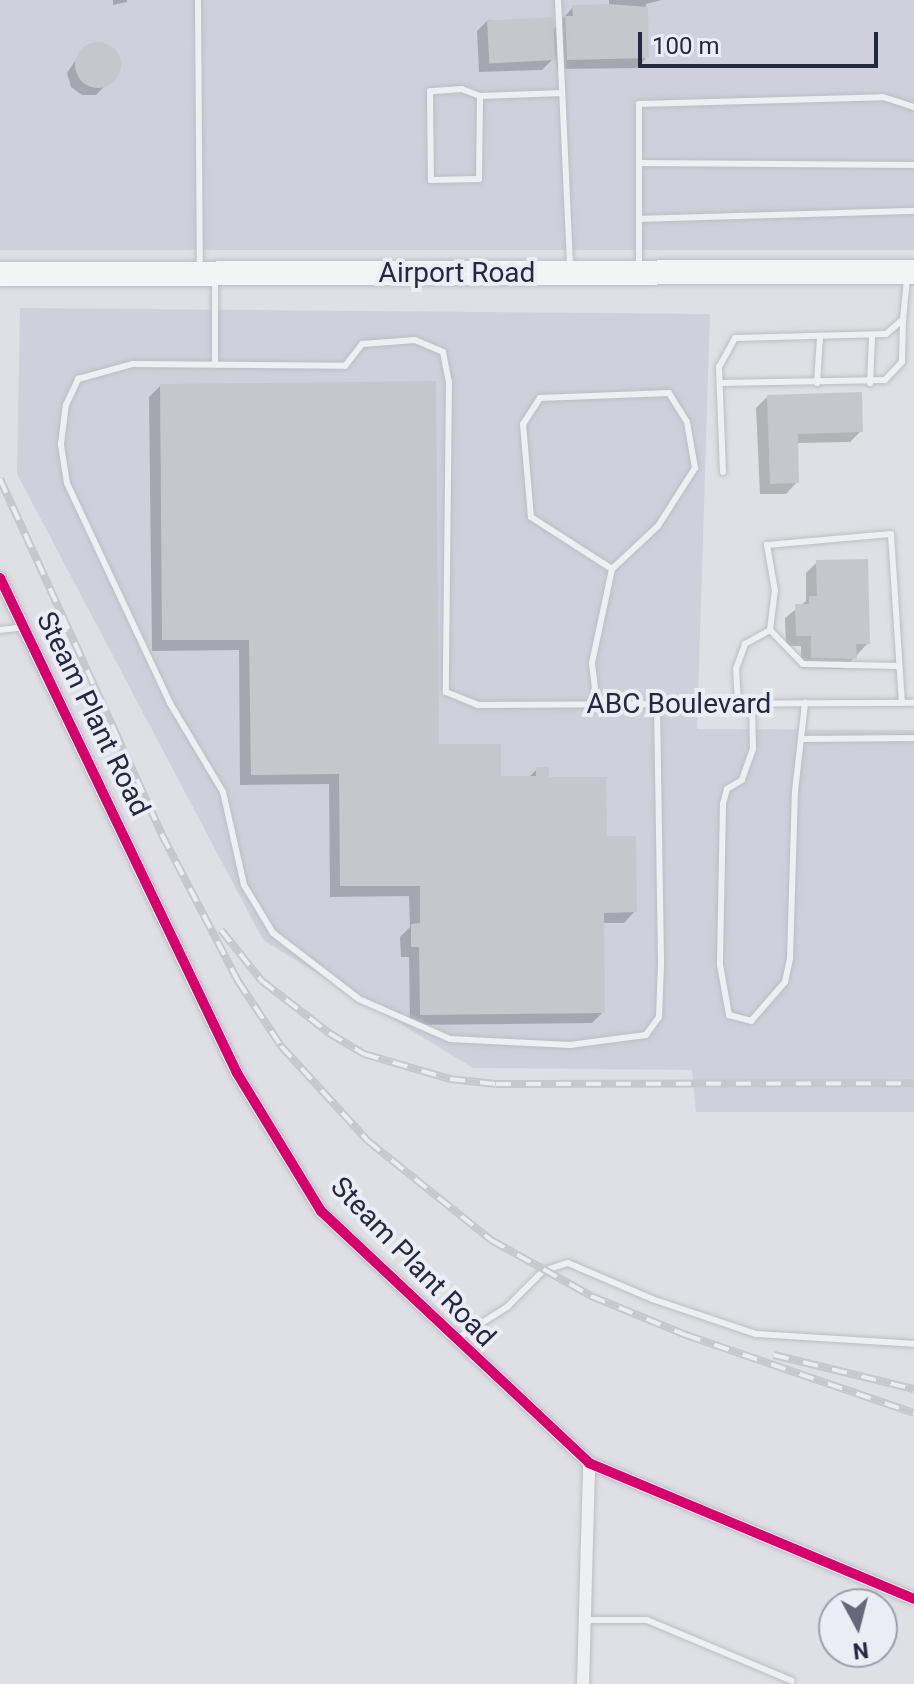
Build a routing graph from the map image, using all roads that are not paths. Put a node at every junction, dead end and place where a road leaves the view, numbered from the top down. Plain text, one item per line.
1 (198, 0) edge
2 (558, 0) edge
3 (562, 93) junction
4 (480, 96) junction
5 (914, 107) edge
6 (639, 163) junction
7 (914, 165) edge
8 (914, 211) edge
9 (639, 219) junction
10 (639, 272) junction
11 (911, 272) edge
12 (207, 273) junction
13 (570, 273) junction
14 (0, 274) edge
15 (903, 319) junction
16 (820, 336) junction
17 (872, 337) junction
18 (215, 364) junction
19 (720, 383) junction
20 (817, 383) junction
21 (870, 383) junction
22 (723, 472) dead end
23 (612, 569) junction
24 (0, 578) edge
25 (24, 627) junction
26 (0, 630) edge
27 (770, 630) junction
28 (899, 666) junction
29 (805, 703) junction
30 (902, 703) junction
31 (914, 703) edge
32 (597, 705) junction
33 (657, 705) junction
34 (738, 705) junction
35 (752, 705) junction
36 (914, 738) edge
37 (801, 739) junction
38 (454, 1340) junction
39 (914, 1344) edge
40 (589, 1463) junction
41 (914, 1599) edge
42 (583, 1620) junction
43 (792, 1681) dead end
44 (583, 1684) edge

1 - 12 lane
2 - 3 lane
3 - 4 lane
3 - 13 lane
4 - 4 lane
5 - 6 lane
6 - 7 lane
6 - 9 lane
8 - 9 lane
9 - 10 lane
10 - 11 highway, Airport Road
10 - 13 highway, Airport Road
11 - 15 lane
12 - 13 highway, Airport Road
12 - 14 highway, Airport Road
12 - 18 lane
15 - 17 lane
15 - 21 lane
16 - 17 lane
16 - 19 lane
16 - 20 lane
17 - 21 lane
18 - 32 lane, ABC Boulevard
18 - 33 lane
19 - 20 lane
19 - 22 lane
20 - 21 lane
23 - 23 lane
23 - 32 lane
24 - 25 street, Steam Plant Road
25 - 26 lane
25 - 38 street, Steam Plant Road
27 - 28 lane
27 - 28 lane
27 - 34 lane
28 - 30 lane
29 - 30 lane, ABC Boulevard
29 - 35 lane, ABC Boulevard
29 - 37 lane
30 - 31 lane, ABC Boulevard
32 - 33 lane, ABC Boulevard
33 - 34 lane, ABC Boulevard
34 - 35 lane, ABC Boulevard
35 - 37 lane
36 - 37 lane
38 - 39 lane
38 - 40 street, Steam Plant Road
40 - 41 street, Steam Plant Road
40 - 42 street
42 - 43 lane
42 - 44 street

